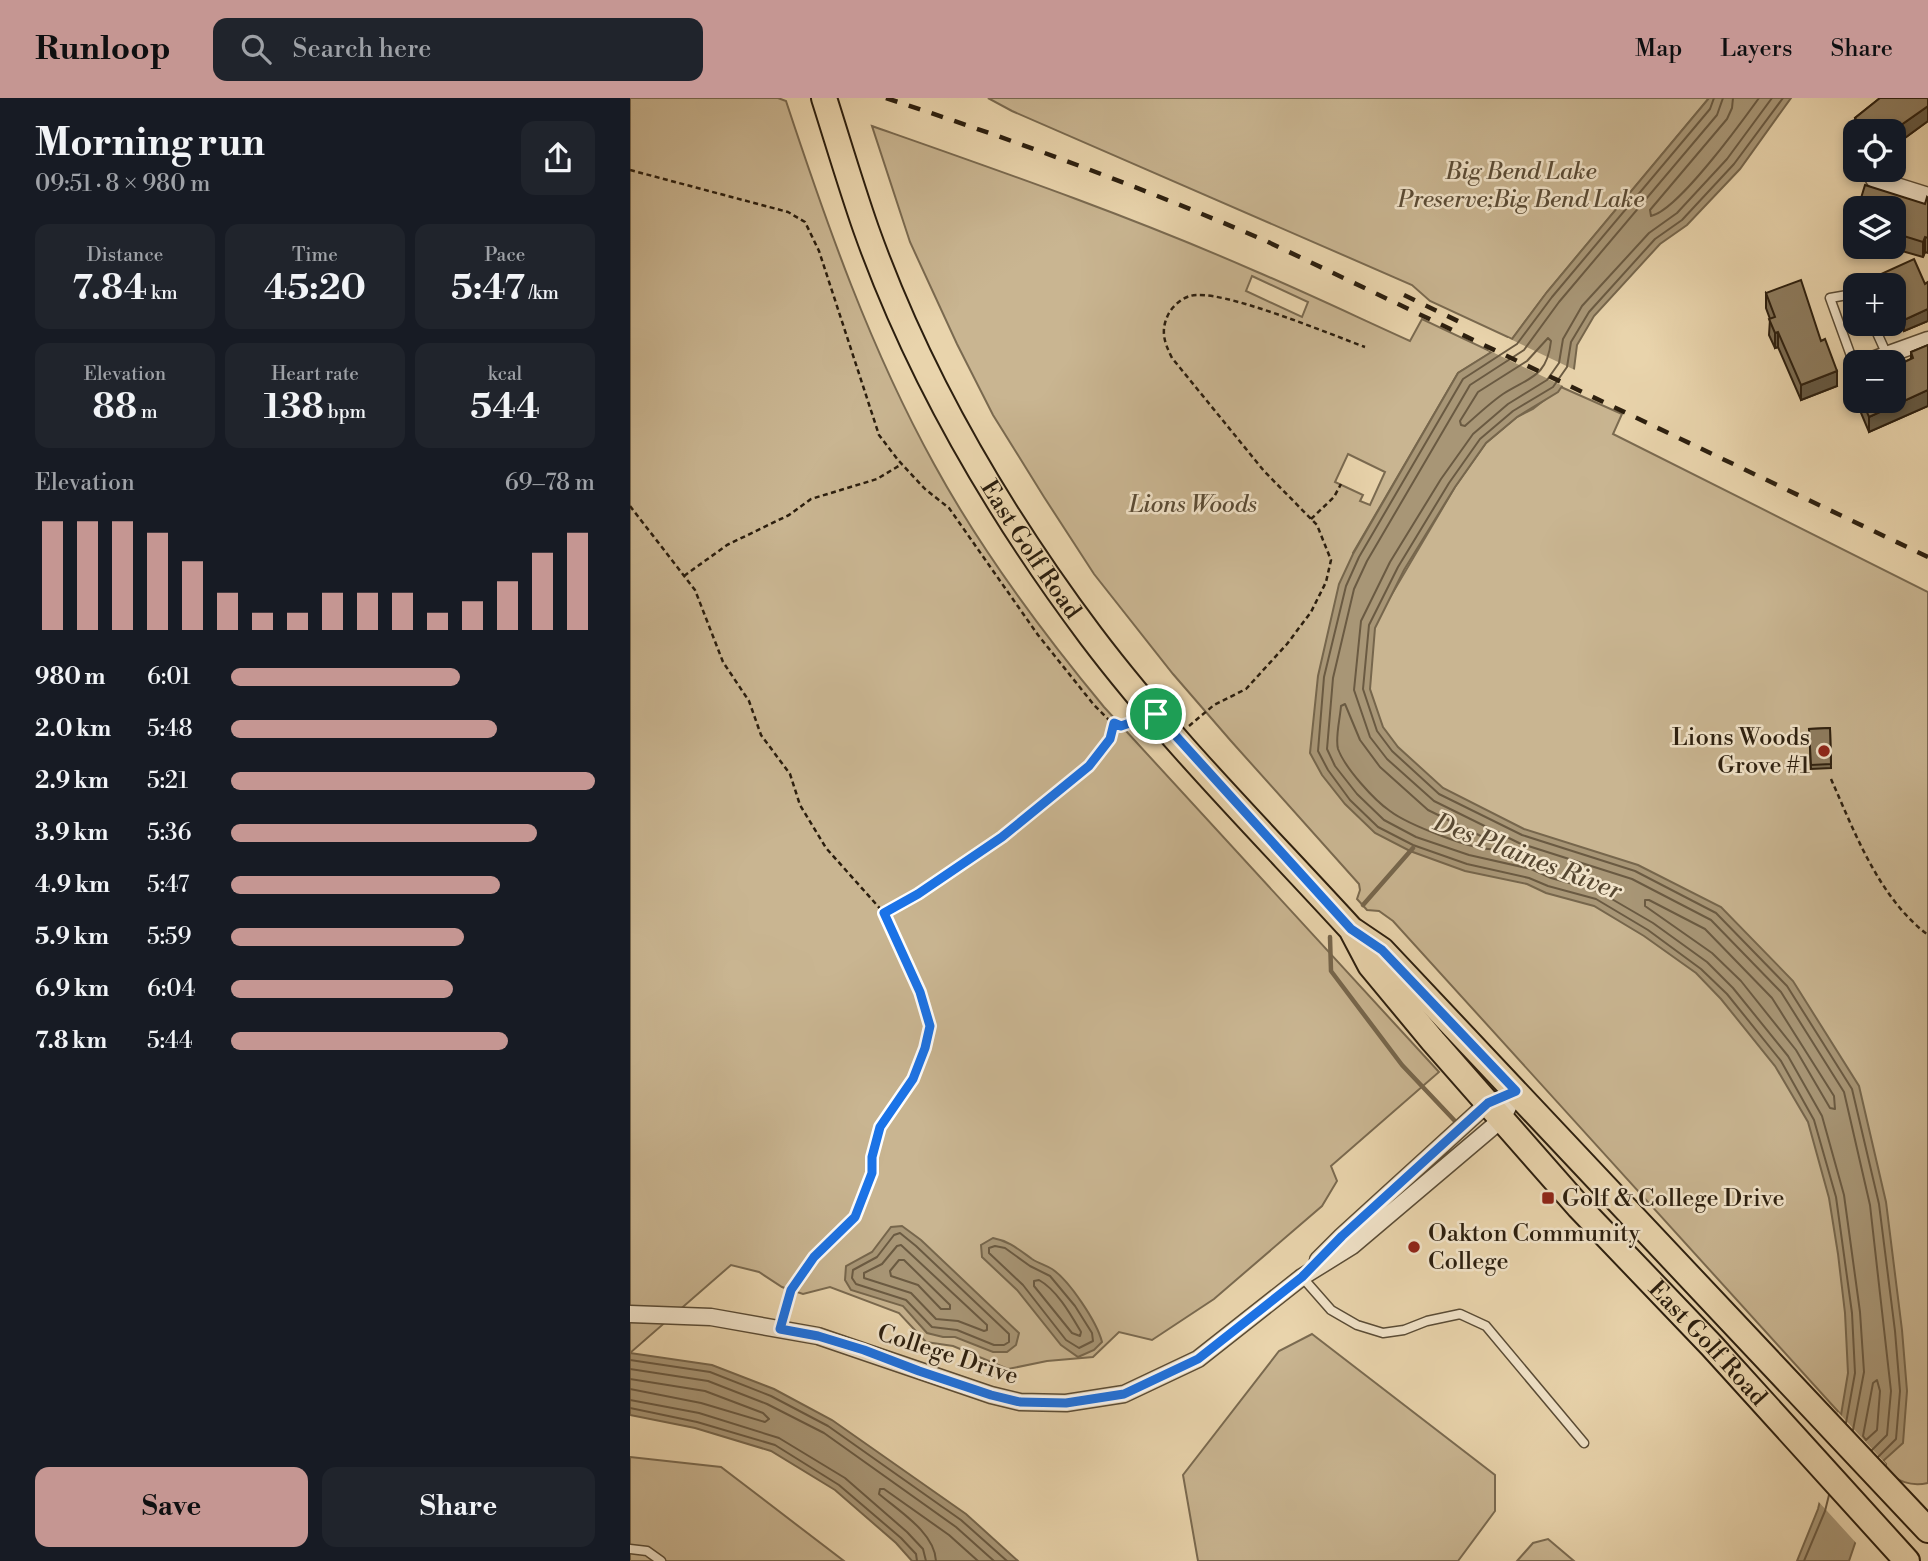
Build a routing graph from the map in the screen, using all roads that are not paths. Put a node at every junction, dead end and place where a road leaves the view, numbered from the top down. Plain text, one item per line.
1 (824, 98) edge
2 (1884, 182) edge
3 (1928, 196) edge
4 (1843, 295) edge
5 (1843, 334) edge
6 (1928, 340) edge
7 (1901, 350) edge
8 (1351, 929) junction
9 (1516, 1091) junction
10 (1495, 1111) junction
11 (1302, 1277) junction
12 (791, 1290) road end
13 (630, 1314) edge
14 (780, 1329) junction
15 (1584, 1443) dead end
16 (1928, 1530) edge
17 (1928, 1539) edge
18 (630, 1549) edge
19 (661, 1561) edge
20 (1910, 1561) edge

1 - 8 main road, East Golf Road
2 - 3 street
4 - 5 lane
6 - 7 street
8 - 9 main road, East Golf Road
8 - 10 main road, East Golf Road
9 - 10 street, College Drive
9 - 16 main road, East Golf Road
10 - 11 street, College Drive
10 - 20 main road, East Golf Road
11 - 14 street, College Drive
11 - 15 lane
12 - 14 lane
13 - 14 street, College Drive
17 - 20 main road
18 - 19 lane

